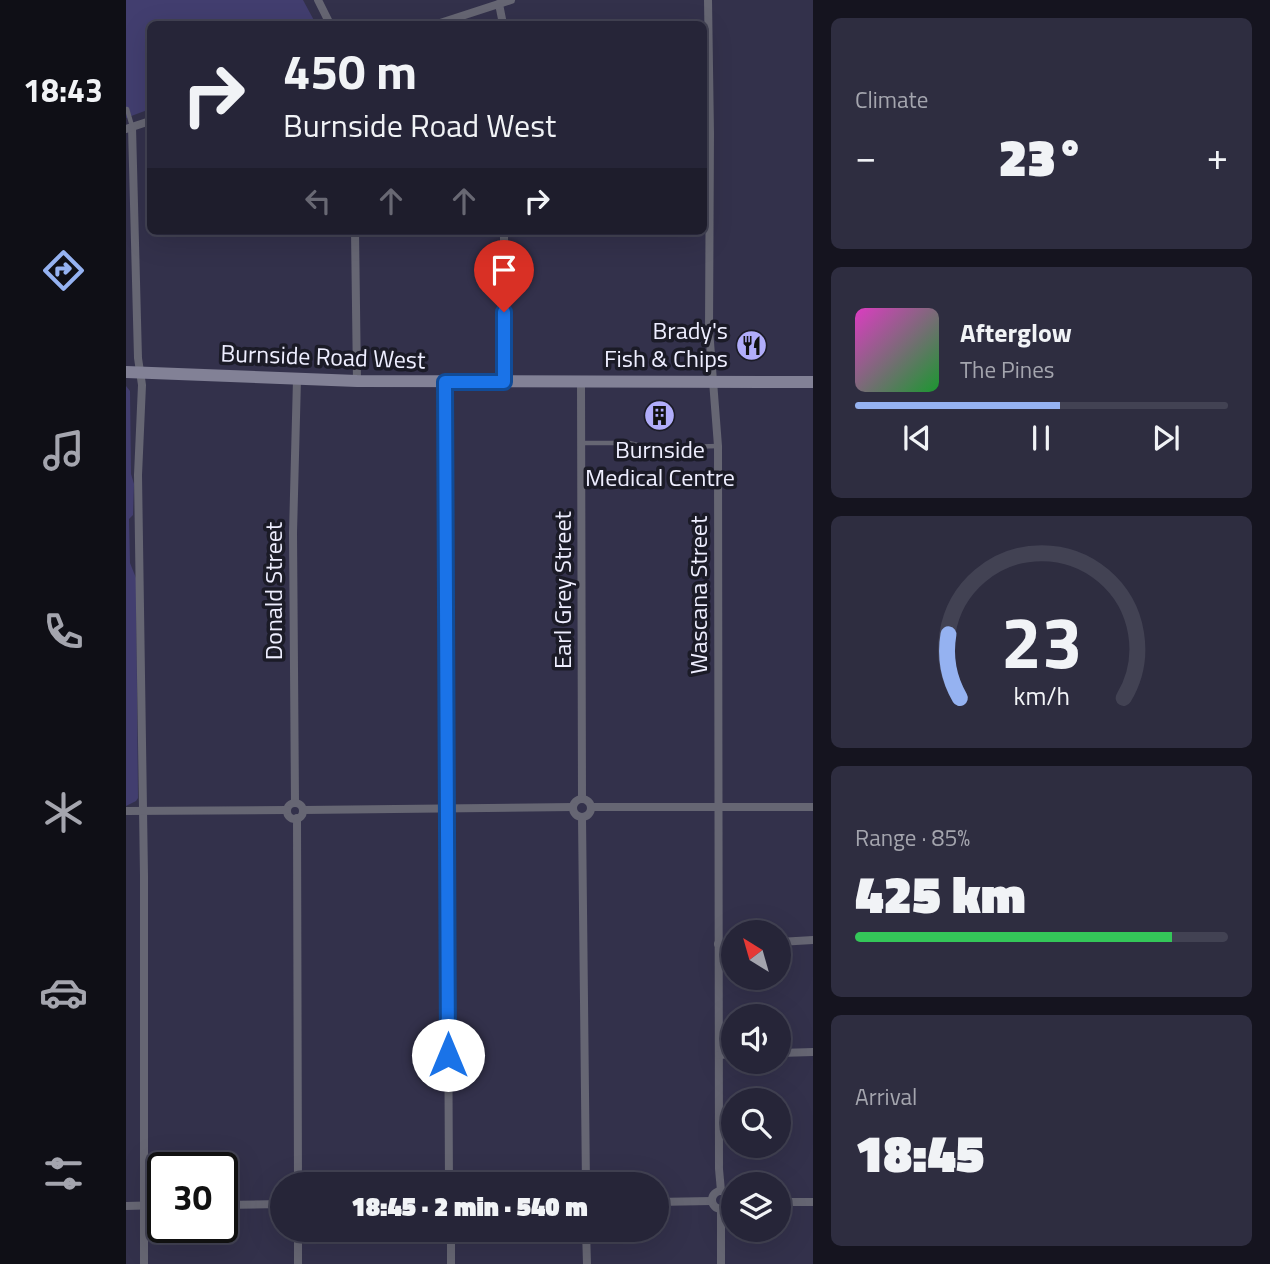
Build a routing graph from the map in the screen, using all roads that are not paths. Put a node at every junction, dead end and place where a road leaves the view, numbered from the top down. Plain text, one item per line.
1 (318, 0) edge
2 (511, 0) edge
3 (708, 0) edge
4 (499, 4) junction
5 (328, 21) edge
6 (446, 21) edge
7 (502, 21) edge
8 (127, 109) edge
9 (147, 122) edge
10 (129, 128) edge
11 (355, 235) edge
12 (504, 235) edge
13 (126, 371) edge
14 (140, 372) junction
15 (297, 379) junction
16 (357, 381) junction
17 (445, 382) junction
18 (504, 382) junction
19 (581, 382) junction
20 (713, 382) junction
21 (813, 382) edge
22 (581, 443) junction
23 (718, 446) junction
24 (582, 799) junction
25 (295, 802) junction
26 (573, 807) junction
27 (591, 807) junction
28 (813, 807) edge
29 (718, 808) junction
30 (446, 809) junction
31 (287, 810) junction
32 (303, 810) junction
33 (126, 811) edge
34 (143, 811) junction
35 (582, 817) junction
36 (297, 818) junction
37 (813, 940) edge
38 (791, 941) edge
39 (718, 944) joint
40 (813, 1052) edge
41 (791, 1053) edge
42 (719, 1055) joint
43 (298, 1172) edge
44 (449, 1172) edge
45 (586, 1172) edge
46 (721, 1191) joint
47 (711, 1201) junction
48 (669, 1202) edge
49 (791, 1202) edge
50 (813, 1202) edge
51 (270, 1204) edge
52 (143, 1205) junction
53 (147, 1205) edge
54 (238, 1205) edge
55 (126, 1206) edge
56 (721, 1210) edge
57 (298, 1242) edge
58 (451, 1242) edge
59 (586, 1242) edge
60 (721, 1242) edge
61 (144, 1264) edge
62 (298, 1264) edge
63 (451, 1264) edge
64 (587, 1264) edge
65 (721, 1264) edge

1 - 5 street
2 - 4 street
3 - 20 street, Wascana Street
4 - 6 street
4 - 7 street
8 - 10 lane
9 - 10 street
10 - 14 street
11 - 16 street
12 - 18 street
13 - 14 main road, Burnside Road West
14 - 15 main road, Burnside Road West
14 - 34 street
15 - 16 main road, Burnside Road West
15 - 25 street, Donald Street
16 - 17 main road, Burnside Road West
17 - 18 main road, Burnside Road West
17 - 30 street
18 - 19 main road, Burnside Road West
19 - 20 main road, Burnside Road West
19 - 22 street, Earl Grey Street
20 - 21 main road, Burnside Road West
20 - 23 street, Wascana Street
22 - 23 lane
22 - 24 street, Earl Grey Street
23 - 29 street, Wascana Street
24 - 26 street
24 - 27 street
25 - 31 street
25 - 32 street
26 - 30 street
26 - 35 street
27 - 29 street
27 - 35 street
28 - 29 street
29 - 39 street, Wascana Street
30 - 32 street
30 - 44 street
31 - 34 street
31 - 36 street
32 - 36 street
33 - 34 street
34 - 52 street
35 - 45 street
36 - 43 street
37 - 38 street
39 - 42 street, Wascana Street
40 - 41 street
42 - 46 street, Wascana Street
46 - 47 street
47 - 48 street
47 - 56 street
49 - 50 street
51 - 54 street
52 - 53 street
52 - 55 street
52 - 61 street
57 - 62 street
58 - 63 street
59 - 64 street
60 - 65 street

